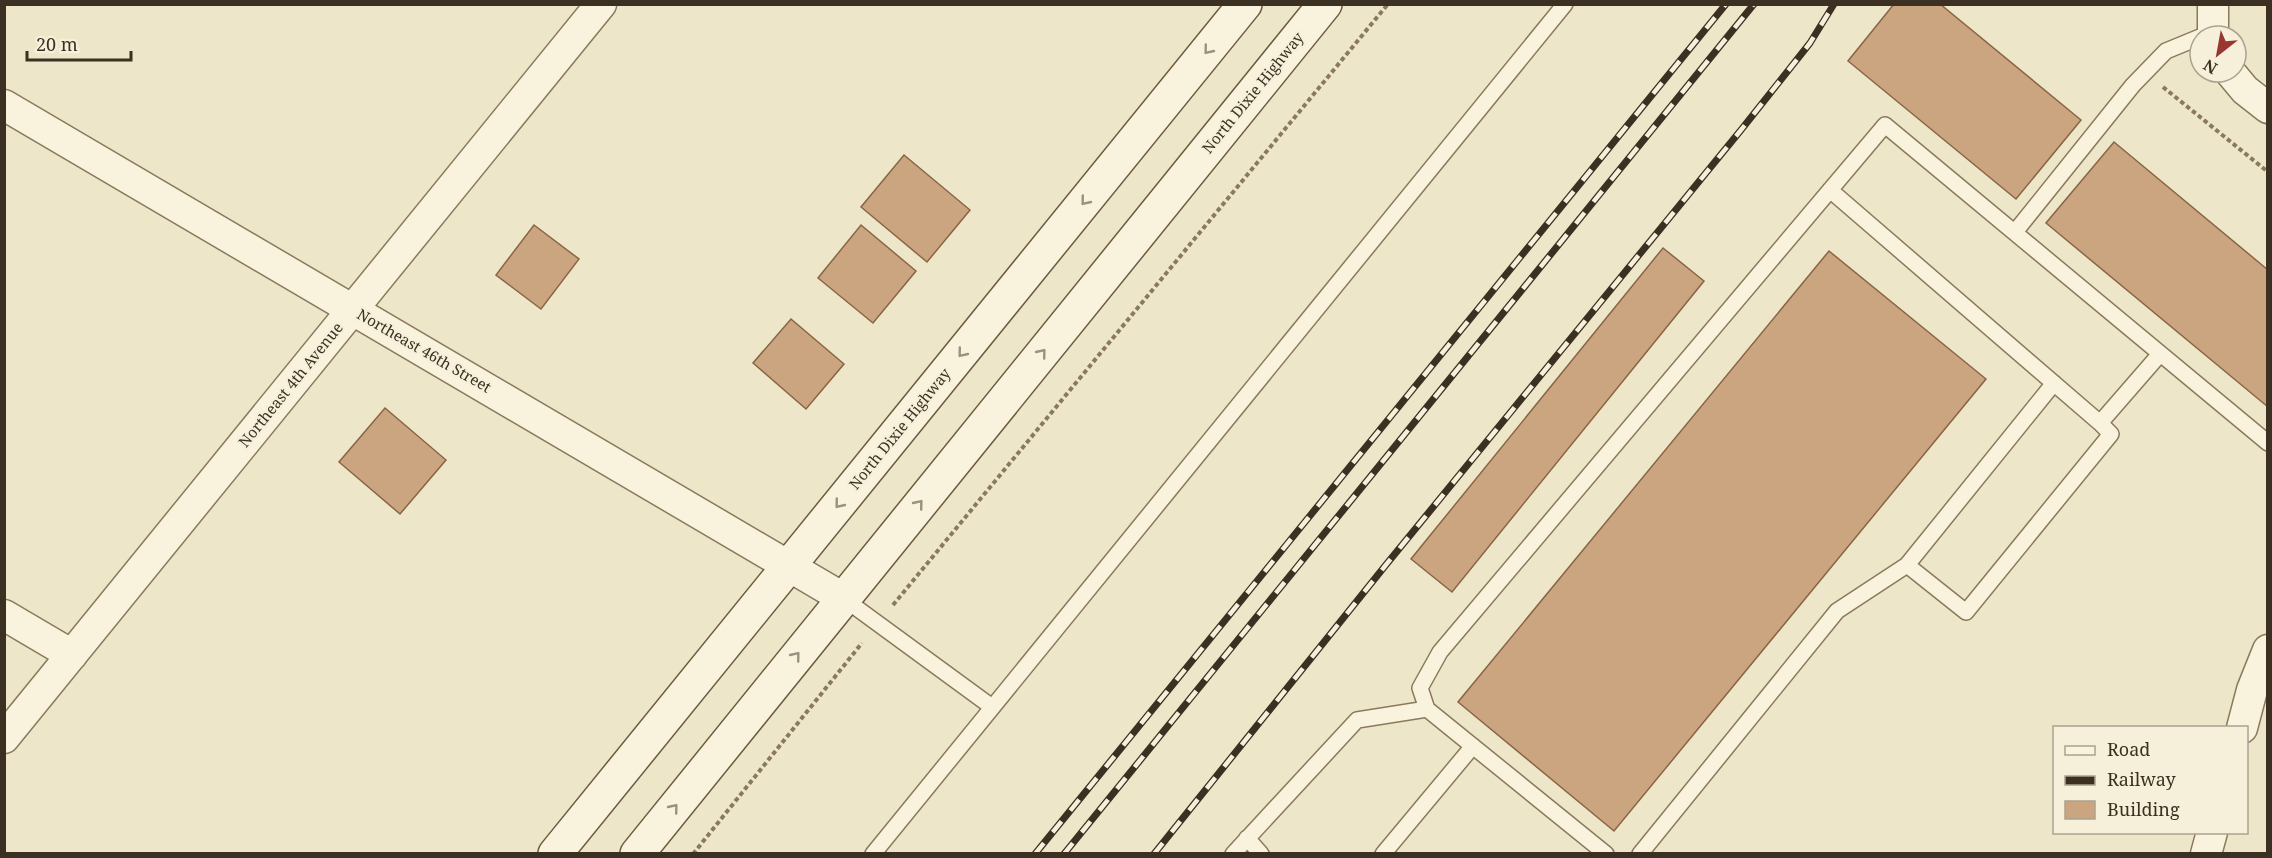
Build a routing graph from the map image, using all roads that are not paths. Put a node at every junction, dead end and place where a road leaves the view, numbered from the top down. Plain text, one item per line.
1 (602, 4) edge
2 (1245, 4) edge
3 (1325, 4) edge
4 (1562, 6) edge
5 (2188, 39) edge
6 (2240, 84) edge
7 (4, 105) edge
8 (2268, 108) edge
9 (1830, 190) junction
10 (2015, 232) junction
11 (353, 310) junction
12 (2160, 354) junction
13 (2054, 383) junction
14 (2100, 423) junction
15 (2268, 443) edge
16 (1907, 565) junction
17 (789, 566) junction
18 (843, 598) junction
19 (4, 615) edge
20 (2268, 650) edge
21 (72, 655) junction
22 (992, 707) junction
23 (1427, 709) junction
24 (2243, 726) edge
25 (4, 738) edge
26 (1473, 746) junction
27 (2211, 834) edge
28 (1247, 837) junction
29 (555, 854) edge
30 (637, 854) edge
31 (873, 854) edge
32 (1233, 854) edge
33 (1261, 854) edge
34 (1383, 854) edge
35 (1606, 854) edge
36 (1640, 854) edge
37 (2206, 854) edge

1 - 11 street, Northeast 4th Avenue
2 -> 17 main road, North Dixie Highway
18 -> 3 main road, North Dixie Highway
4 - 22 lane
5 - 10 lane
6 - 8 street
7 - 11 street, Northeast 46th Street
9 - 10 lane
9 - 13 lane
9 - 23 lane
10 - 12 lane
11 - 17 street, Northeast 46th Street
11 - 21 street, Northeast 4th Avenue
12 - 14 lane
12 - 15 lane
13 - 14 lane
13 - 16 lane
14 - 16 lane
16 - 36 lane
17 - 18 street, Northeast 46th Street
17 - 29 main road, North Dixie Highway
18 - 22 lane
30 -> 18 main road, North Dixie Highway
19 - 21 street
20 - 24 street
21 - 25 street, Northeast 4th Avenue
22 - 31 lane
23 - 26 lane
23 - 28 lane
26 - 34 lane
26 - 35 lane
27 - 37 street
28 - 32 lane
28 - 33 lane

